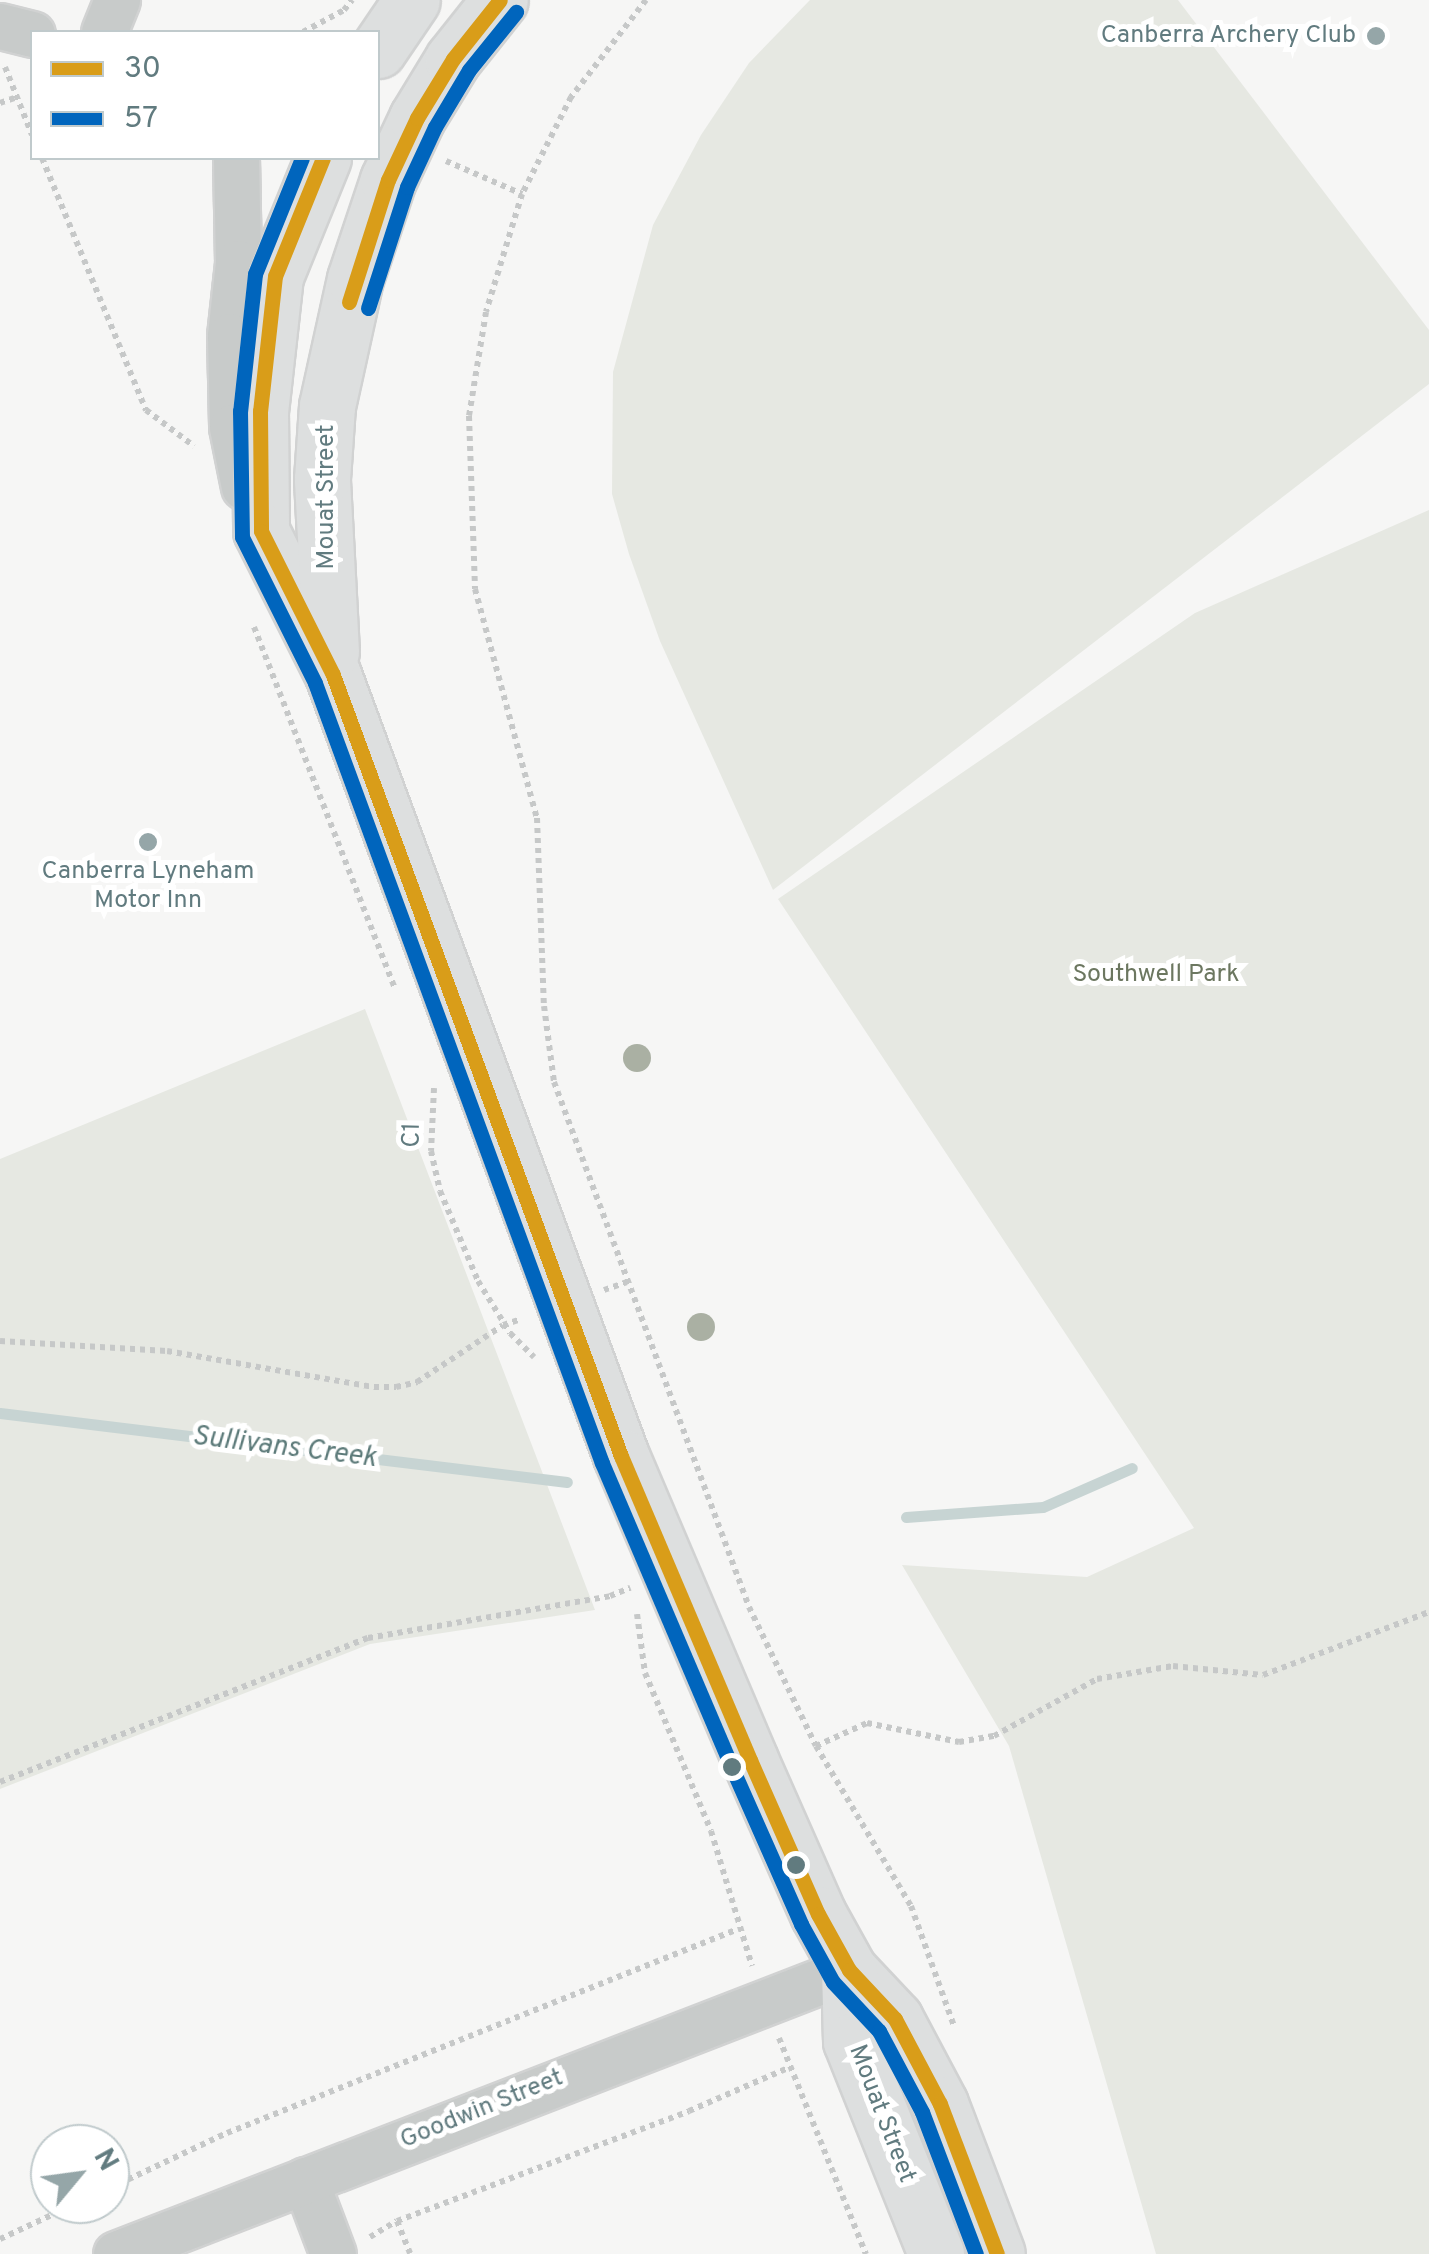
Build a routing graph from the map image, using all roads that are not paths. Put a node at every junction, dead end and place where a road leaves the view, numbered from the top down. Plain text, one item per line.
1 (117, 0) edge
2 (500, 0) edge
3 (0, 26) edge
4 (105, 30) edge
5 (30, 34) edge
6 (236, 160) edge
7 (322, 160) edge
8 (337, 160) edge
9 (388, 180) junction
10 (261, 531) junction
11 (332, 675) junction
12 (849, 1970) junction
13 (305, 2180) junction
14 (344, 2250) edge
15 (116, 2254) edge
16 (936, 2254) edge
17 (996, 2254) edge

1 - 4 street
2 - 9 main road, Mouat Street
3 - 5 street
6 - 10 street
7 - 10 main road, Mouat Street
8 - 9 main road
9 - 11 main road, Mouat Street
10 - 11 main road, Mouat Street
11 - 12 main road, Mouat Street
12 - 13 street, Goodwin Street
12 - 16 main road, Mouat Street
12 - 17 main road, Mouat Street
13 - 14 street
13 - 15 street, Goodwin Street

